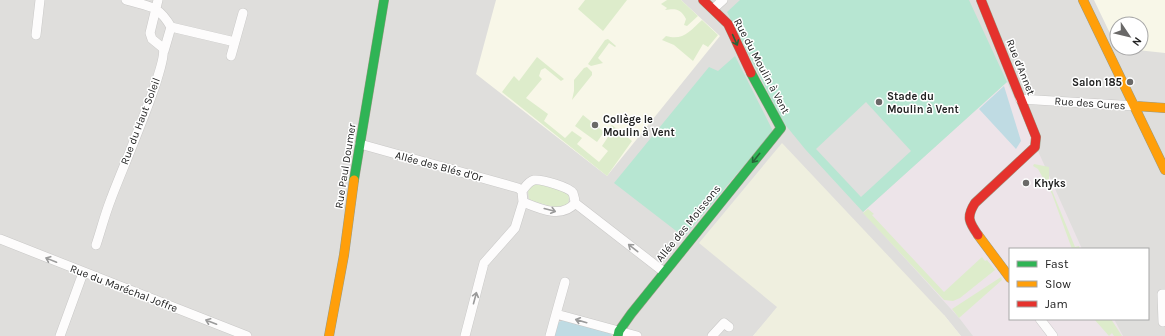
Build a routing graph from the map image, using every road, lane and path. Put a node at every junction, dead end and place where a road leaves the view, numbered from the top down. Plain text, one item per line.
1 (40, 0) edge
2 (126, 0) edge
3 (384, 0) edge
4 (703, 0) edge
5 (722, 0) edge
6 (981, 0) edge
7 (1084, 0) edge
8 (158, 5) edge
9 (713, 9) junction
10 (243, 13) dead end
11 (171, 27) junction
12 (36, 35) dead end
13 (235, 42) junction
14 (164, 51) junction
15 (231, 56) dead end
16 (1020, 99) junction
17 (1136, 106) junction
18 (1165, 108) edge
19 (781, 128) joint
20 (360, 144) junction
21 (1165, 170) edge
22 (520, 189) junction
23 (523, 202) junction
24 (575, 202) junction
25 (0, 239) edge
26 (96, 245) dead end
27 (664, 272) junction
28 (83, 273) junction
29 (1009, 277) edge
30 (565, 282) dead end
31 (1165, 294) edge
32 (556, 314) junction
33 (1041, 320) edge
34 (1162, 322) dead end
35 (729, 327) dead end
36 (618, 333) edge
37 (60, 336) edge
38 (247, 336) edge
39 (329, 336) edge
40 (465, 336) edge
41 (550, 336) edge
42 (637, 336) edge
43 (712, 336) edge
44 (1053, 336) edge

1 - 12 street
2 - 8 street
3 - 20 street, Rue Paul Doumer
4 - 9 street, Rue du Moulin à Vent
5 - 9 street
6 - 16 street, Rue d'Annet
7 - 17 street
8 - 11 street
8 - 14 street
9 -> 19 street, Rue du Moulin à Vent
10 - 13 street
11 - 13 street
11 - 14 street
13 - 15 street
14 - 26 street, Rue du Haut Soleil
16 - 17 street, Rue des Cures
16 - 29 street, Rue d'Annet
17 - 18 street
17 - 21 street
19 -> 27 street, Allée des Moissons
20 - 22 street, Allée des Blés d'Or
20 - 39 street, Rue Paul Doumer
22 - 23 street
22 - 24 street
23 -> 24 street
40 -> 23 street
27 -> 24 street
28 -> 25 street, Rue du Maréchal Joffre
27 - 36 street, Allée des Moissons
28 - 37 street
38 -> 28 street, Rue du Maréchal Joffre
30 - 32 street
31 - 34 street
36 -> 32 street
32 - 41 street
33 - 44 street
35 - 43 street
36 - 42 street

